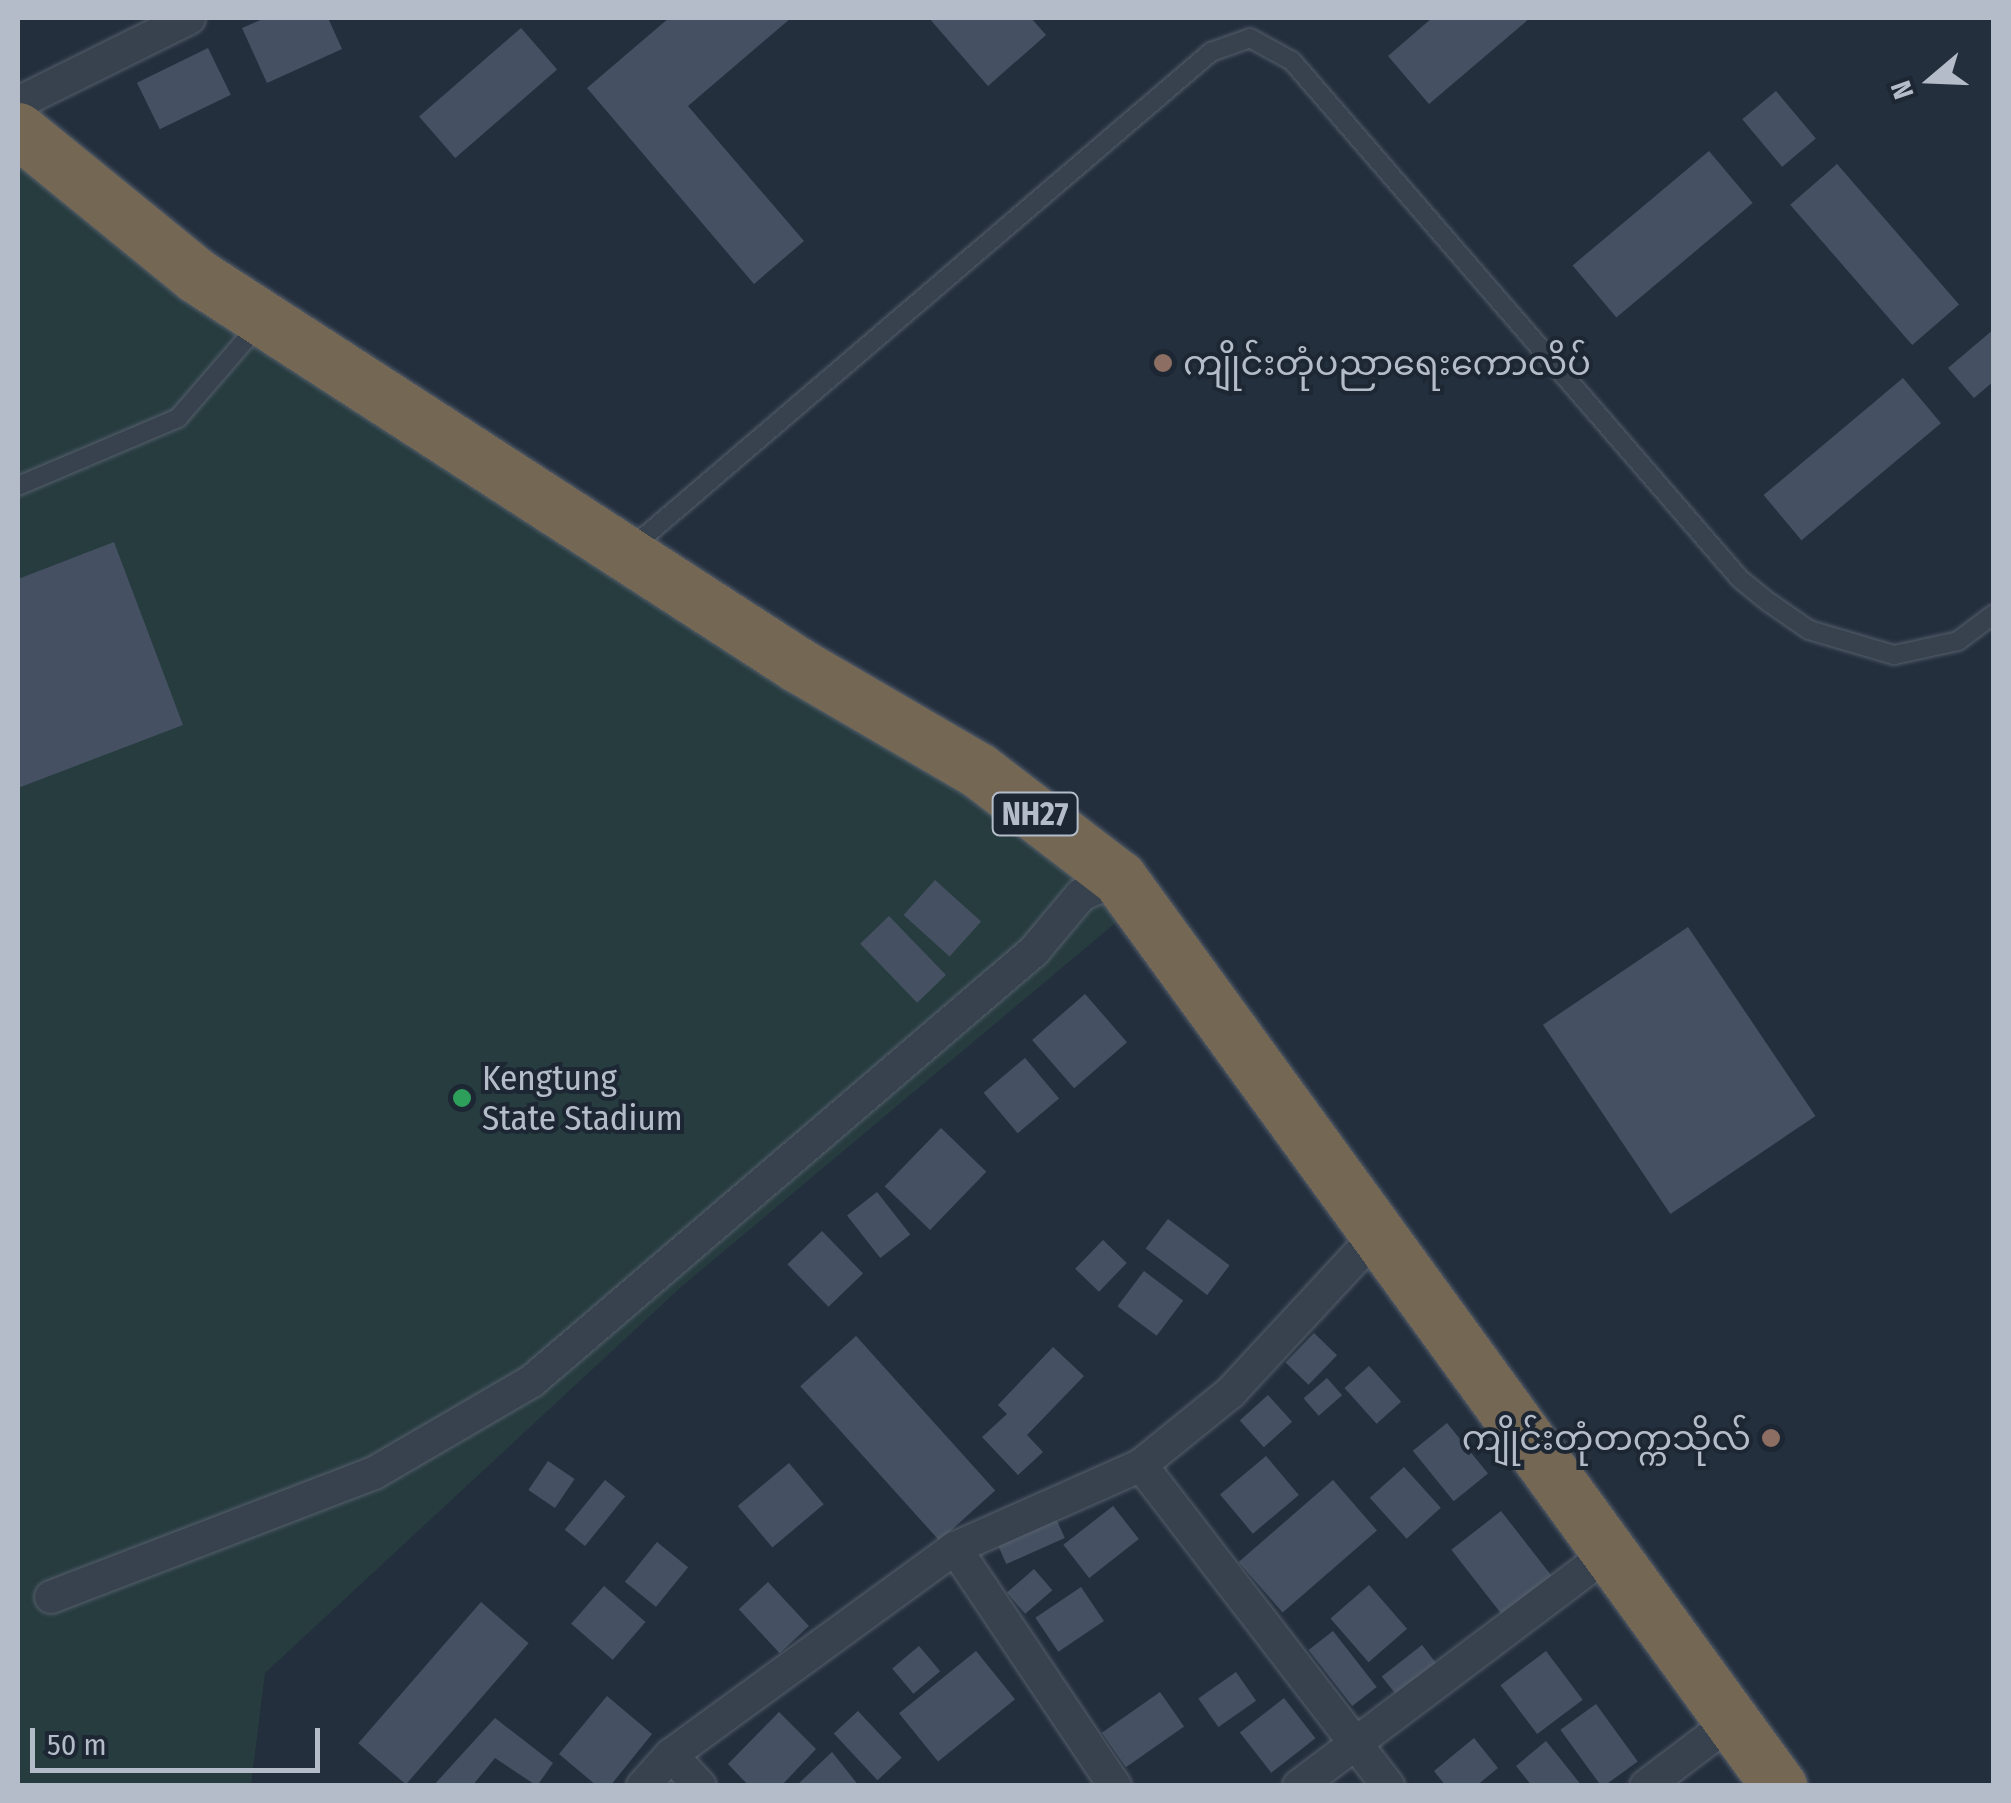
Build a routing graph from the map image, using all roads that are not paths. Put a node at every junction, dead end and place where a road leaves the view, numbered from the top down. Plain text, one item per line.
1 (189, 18) edge
2 (18, 103) edge
3 (18, 130) edge
4 (264, 319) junction
5 (18, 486) edge
6 (626, 553) junction
7 (1994, 614) edge
8 (1118, 878) junction
9 (1381, 1230) junction
10 (1141, 1465) junction
11 (954, 1548) junction
12 (1611, 1552) junction
13 (51, 1597) dead end
14 (1732, 1720) junction
15 (1359, 1740) junction
16 (671, 1755) junction
17 (643, 1786) edge
18 (700, 1786) edge
19 (1114, 1786) edge
20 (1299, 1786) edge
21 (1388, 1786) edge
22 (1646, 1786) edge
23 (1779, 1786) edge

1 - 2 street
3 - 4 highway, NH27
4 - 5 lane
4 - 6 highway, NH27
6 - 7 lane
6 - 8 highway, NH27
8 - 9 highway, NH27
8 - 13 street
9 - 10 street
9 - 12 highway, NH27
10 - 11 street
10 - 15 street
11 - 16 street
11 - 19 street
12 - 14 highway, NH27
12 - 15 street
14 - 22 street
14 - 23 highway, NH27
15 - 20 street
15 - 21 street
16 - 17 street
16 - 18 street

